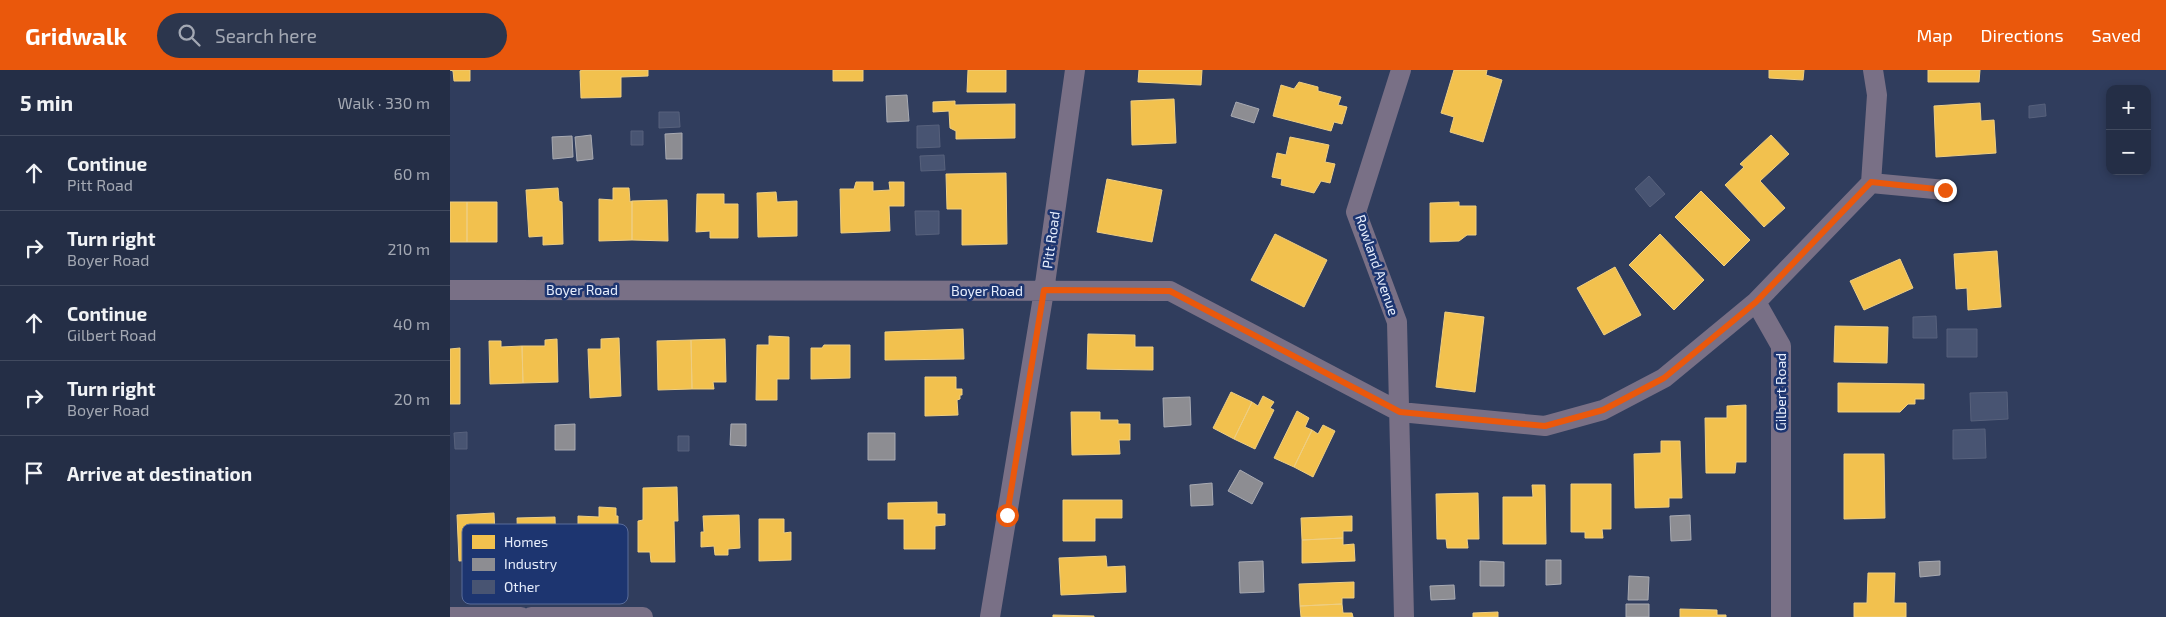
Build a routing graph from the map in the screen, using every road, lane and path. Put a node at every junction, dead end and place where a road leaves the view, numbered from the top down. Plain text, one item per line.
1 (1075, 70) edge
2 (1401, 70) edge
3 (1873, 70) edge
4 (1871, 182) junction
5 (1945, 190) dead end
6 (450, 290) edge
7 (1044, 290) junction
8 (1756, 302) junction
9 (1400, 412) junction
10 (450, 617) edge
11 (521, 617) edge
12 (531, 617) edge
13 (643, 617) edge
14 (990, 617) edge
15 (1404, 617) edge
16 (1781, 617) edge

1 - 7 street, Pitt Road
2 - 9 street, Rowland Avenue
3 - 4 street
4 - 5 street
4 - 8 street
6 - 7 street, Boyer Road
7 - 9 street, Boyer Road
7 - 14 street, Pitt Road
8 - 9 street, Boyer Road
8 - 16 street, Gilbert Road
9 - 15 street, Rowland Avenue
10 - 11 street
12 - 13 street

